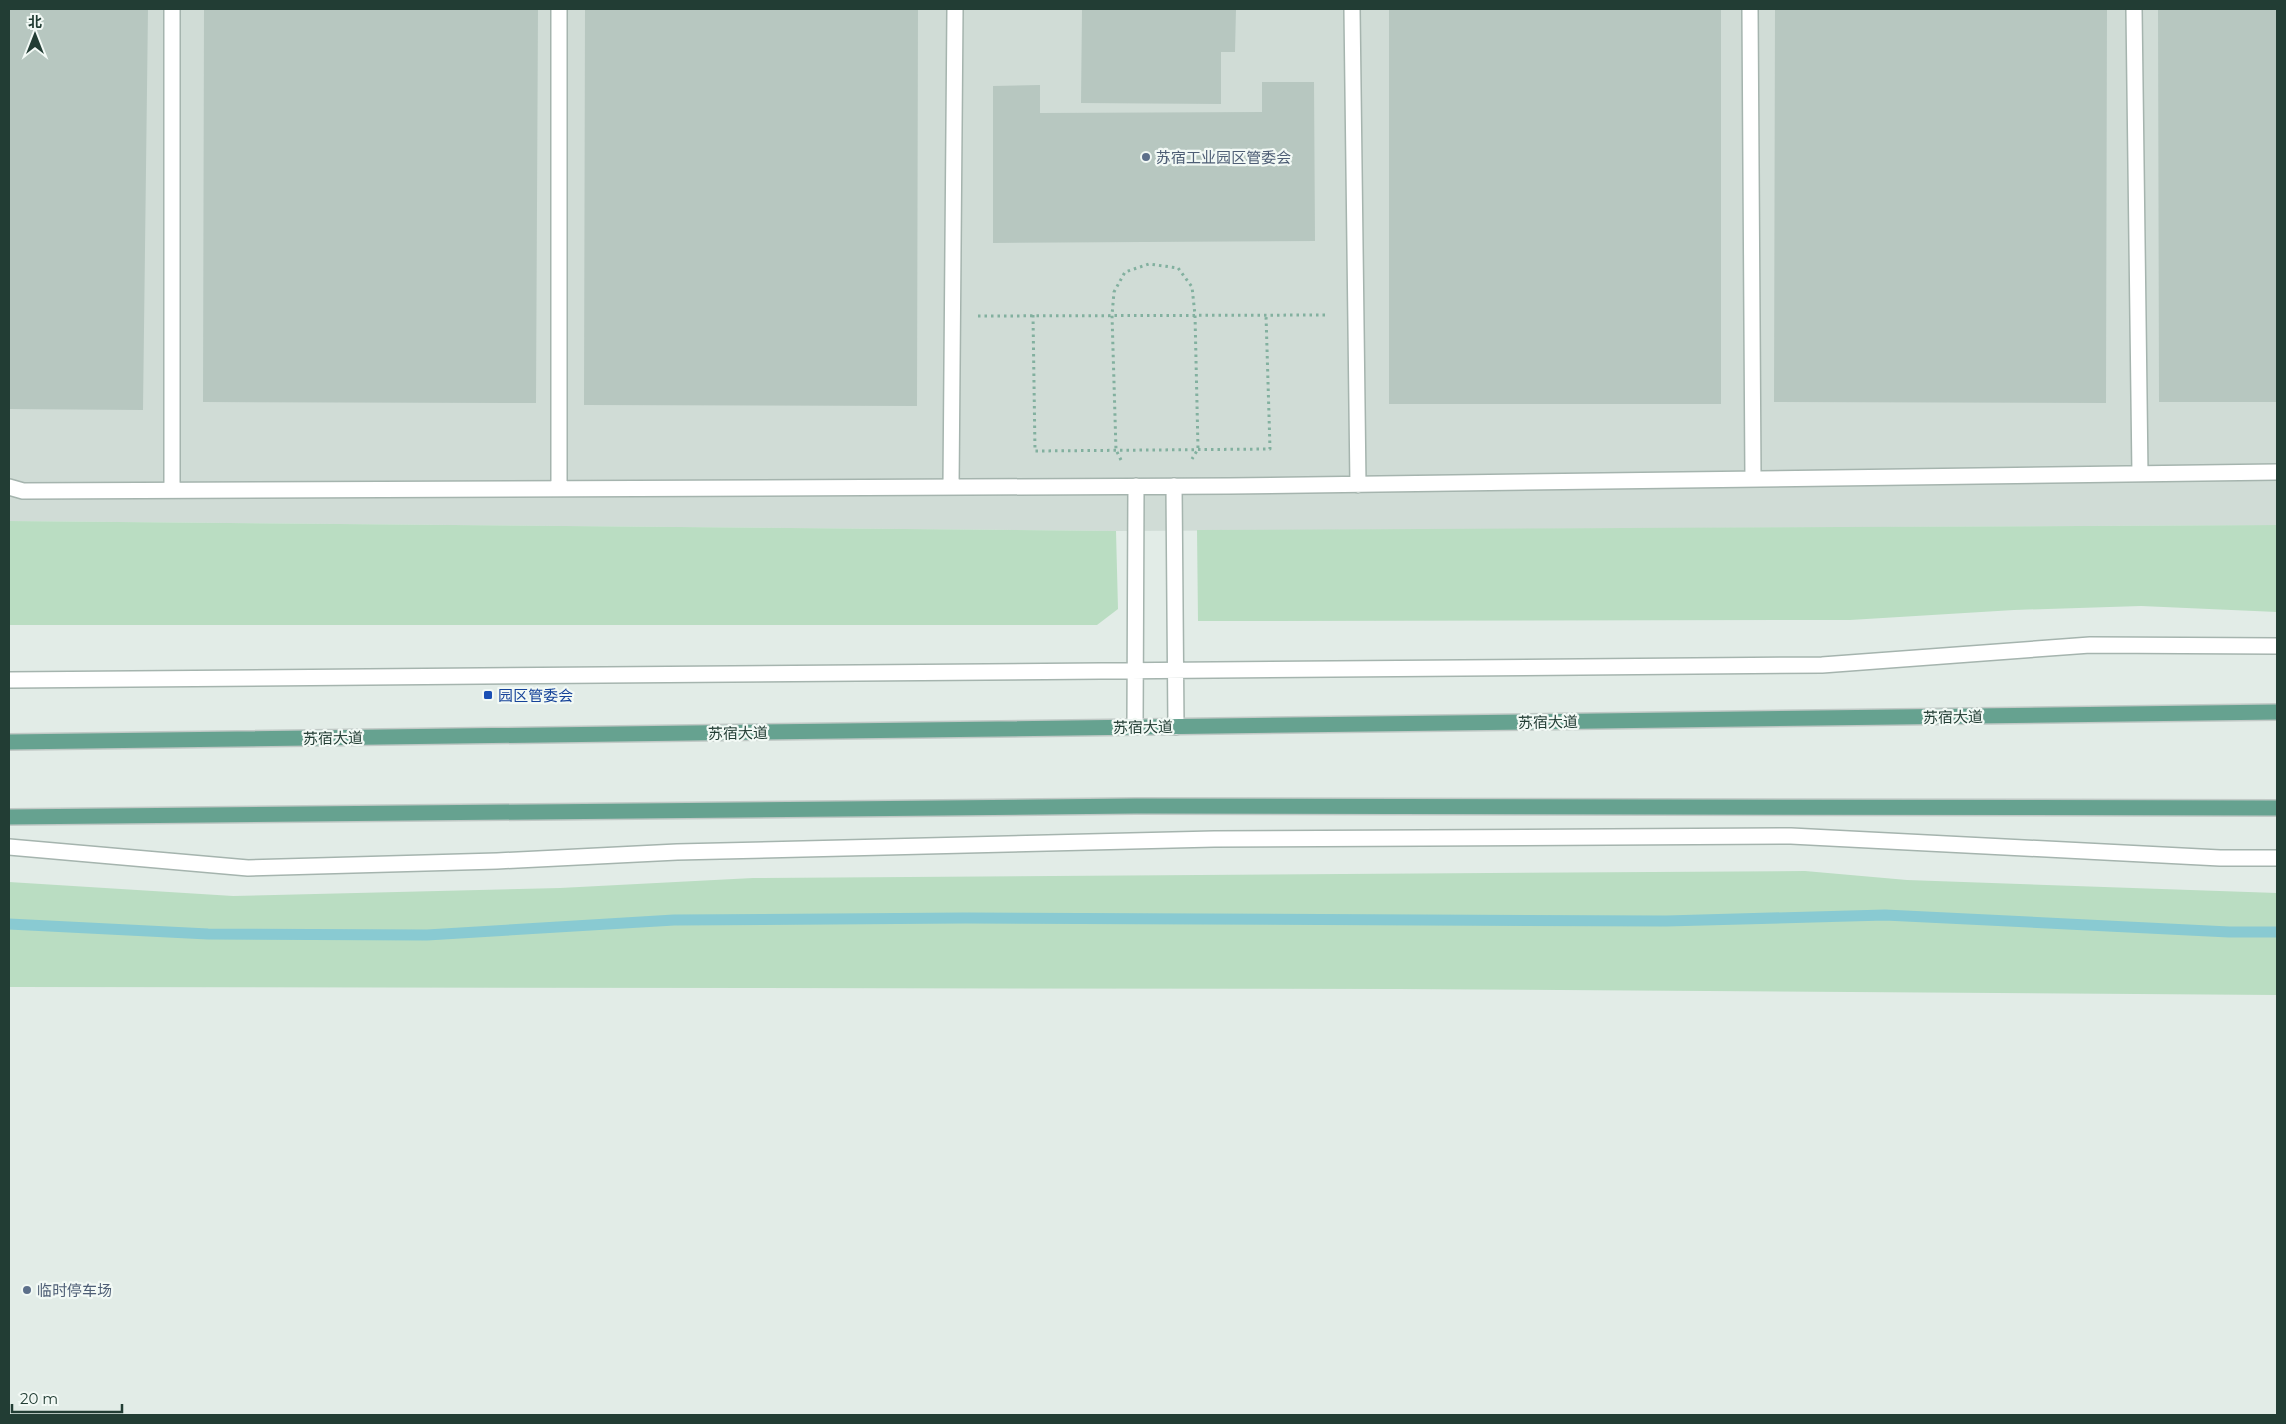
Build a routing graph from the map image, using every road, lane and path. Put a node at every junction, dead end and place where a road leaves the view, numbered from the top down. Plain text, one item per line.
1 (172, 9) edge
2 (559, 9) edge
3 (955, 9) edge
4 (1352, 9) edge
5 (1750, 9) edge
6 (2134, 9) edge
7 (1266, 314) junction
8 (1356, 314) junction
9 (1033, 315) junction
10 (1112, 315) junction
11 (1195, 315) junction
12 (952, 316) junction
13 (1198, 449) junction
14 (1116, 450) junction
15 (2277, 472) edge
16 (2140, 474) junction
17 (1753, 479) junction
18 (1358, 485) junction
19 (1136, 486) junction
20 (1174, 486) junction
21 (952, 487) junction
22 (9, 488) edge
23 (559, 489) junction
24 (172, 490) junction
25 (2277, 646) edge
26 (1135, 671) junction
27 (1176, 671) junction
28 (9, 680) edge
29 (2277, 712) edge
30 (1135, 727) junction
31 (1176, 727) junction
32 (9, 742) edge
33 (2277, 808) edge
34 (9, 817) edge
35 (9, 847) edge
36 (2277, 858) edge

1 - 24 lane
2 - 23 lane
3 - 12 lane
4 - 8 lane
5 - 17 lane
6 - 16 lane
7 - 8 path
7 - 11 path
7 - 13 path
8 - 18 lane
9 - 10 path
9 - 12 path
9 - 14 path
10 - 11 path
10 - 11 path
10 - 14 path
11 - 13 path
12 - 21 lane
13 - 14 path
13 - 20 path
14 - 19 path
15 - 16 lane
16 - 17 lane
17 - 18 lane
18 - 20 lane
19 - 20 lane
19 - 21 lane
19 - 26 lane
20 - 27 lane
21 - 23 lane
22 - 24 lane
23 - 24 lane
25 - 27 lane
26 - 27 lane
26 - 28 lane
26 - 30 lane
27 - 31 lane
29 - 31 main road, 苏宿大道
30 - 31 main road, 苏宿大道
30 - 32 main road, 苏宿大道
33 - 34 main road
35 - 36 lane

